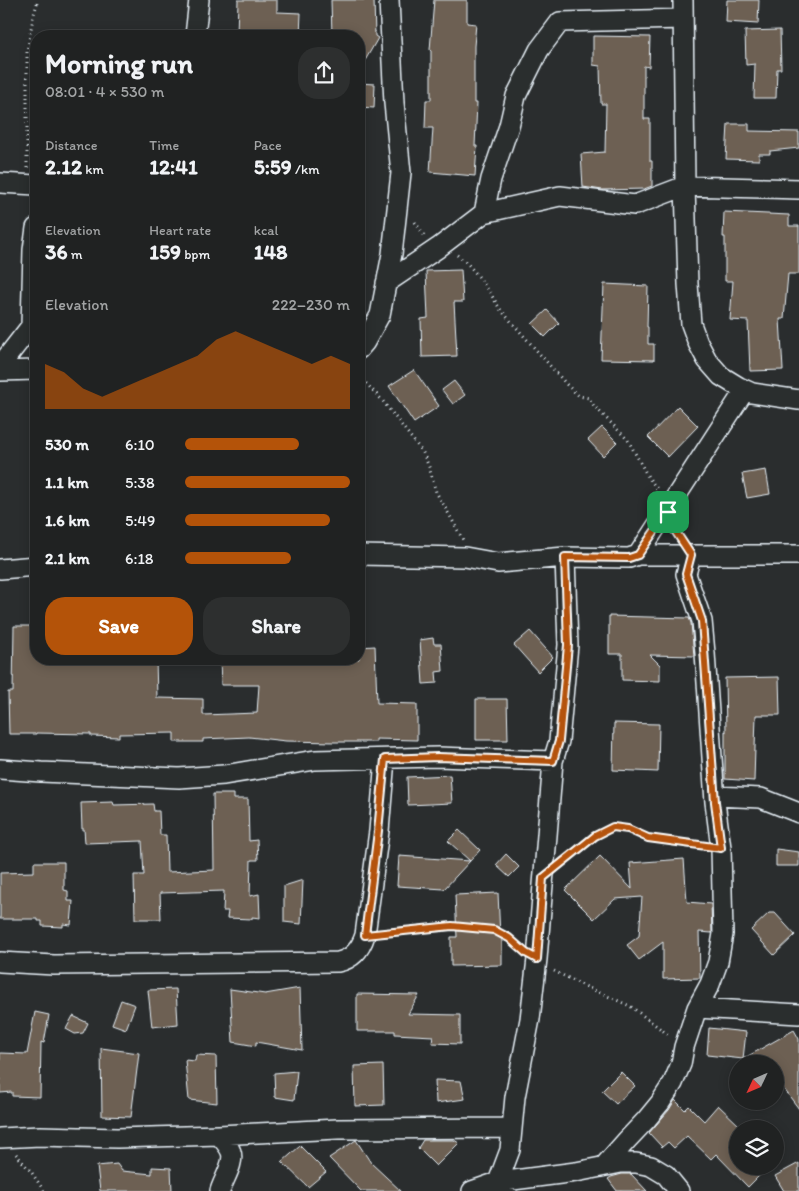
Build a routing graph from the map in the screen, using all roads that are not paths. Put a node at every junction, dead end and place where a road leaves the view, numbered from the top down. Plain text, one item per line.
1 (199, 0) edge
2 (389, 0) edge
3 (683, 0) edge
4 (683, 19) junction
5 (196, 30) edge
6 (0, 183) edge
7 (30, 184) edge
8 (685, 186) junction
9 (799, 189) edge
10 (484, 212) junction
11 (386, 283) junction
12 (30, 328) edge
13 (365, 342) edge
14 (0, 366) edge
15 (30, 370) edge
16 (0, 371) edge
17 (745, 390) junction
18 (799, 400) edge
19 (365, 555) edge
20 (638, 555) junction
21 (691, 555) junction
22 (799, 555) edge
23 (565, 557) junction
24 (30, 566) edge
25 (0, 569) edge
26 (385, 759) junction
27 (553, 761) junction
28 (0, 769) edge
29 (715, 796) junction
30 (799, 813) edge
31 (0, 962) edge
32 (697, 1008) junction
33 (799, 1014) edge
34 (511, 1128) junction
35 (219, 1135) junction
36 (2, 1138) edge
37 (604, 1166) junction
38 (503, 1186) edge
39 (220, 1191) edge
40 (472, 1191) edge
41 (679, 1191) edge

1 - 5 street
2 - 11 street
3 - 4 street
4 - 8 street
4 - 10 street
6 - 7 street
8 - 9 street
8 - 10 street
8 - 17 street
10 - 11 street
11 - 13 street
12 - 14 street
15 - 16 street
17 - 18 street
17 - 20 street
19 - 23 street
20 - 21 street
20 - 23 street
21 - 22 street
21 - 29 street
23 - 27 street
24 - 25 street
26 - 27 street
26 - 28 street
26 - 31 street
27 - 34 street
29 - 30 street
29 - 32 street
32 - 33 street
32 - 37 street
34 - 35 street
34 - 38 street
35 - 36 street
35 - 39 street
37 - 38 street
37 - 41 street
38 - 40 street

